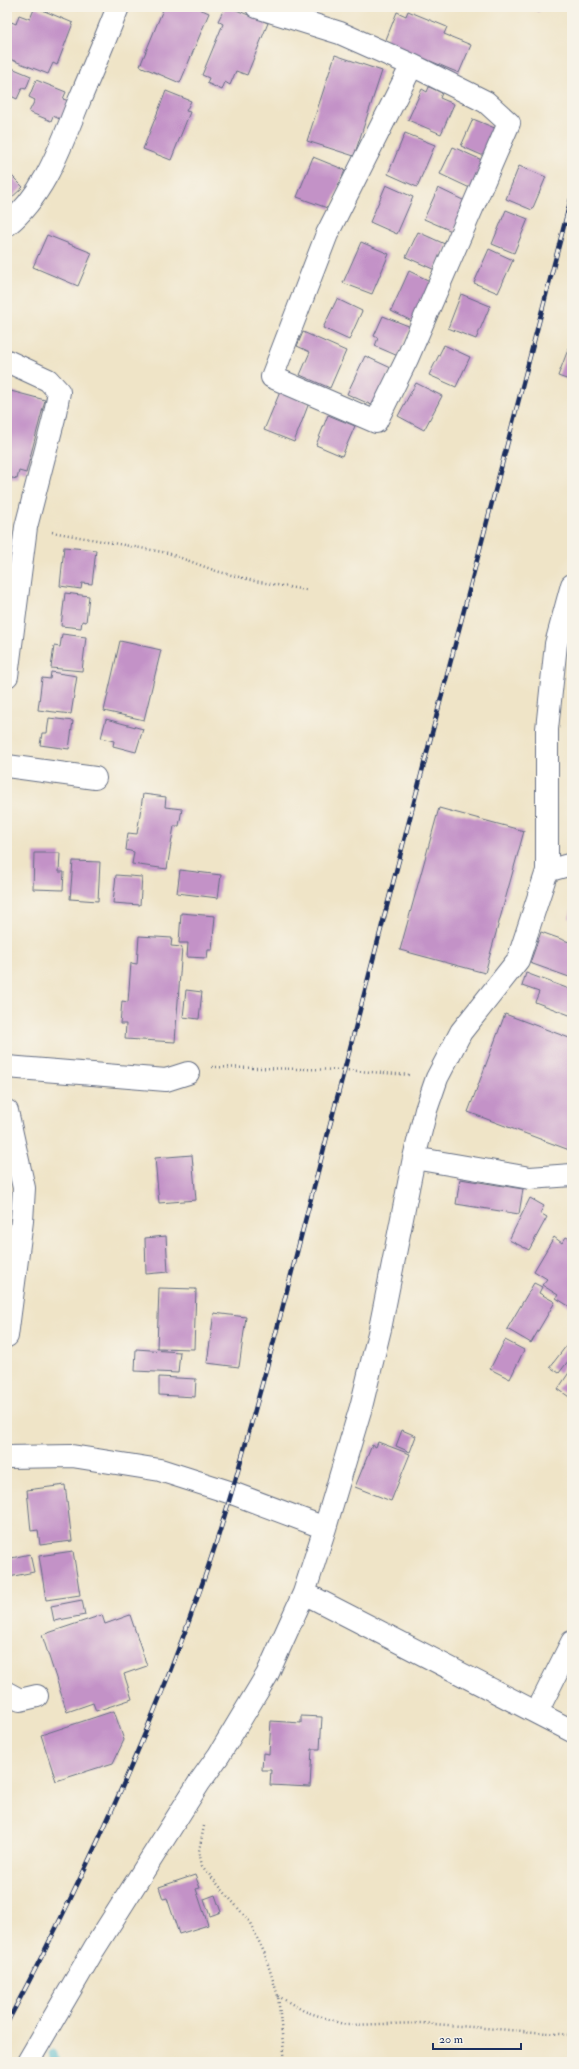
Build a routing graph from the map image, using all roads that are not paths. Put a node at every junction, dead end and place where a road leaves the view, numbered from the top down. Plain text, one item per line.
1 (118, 7) edge
2 (257, 7) edge
3 (412, 65) junction
4 (7, 225) edge
5 (7, 361) edge
6 (572, 585) edge
7 (12, 590) edge
8 (7, 676) edge
9 (7, 766) edge
10 (96, 778) dead end
11 (572, 864) edge
12 (547, 871) junction
13 (7, 1067) edge
14 (188, 1073) road end
15 (7, 1112) edge
16 (414, 1158) junction
17 (572, 1175) edge
18 (7, 1336) edge
19 (7, 1457) edge
20 (325, 1528) junction
21 (304, 1593) junction
22 (572, 1642) edge
23 (7, 1693) edge
24 (37, 1696) dead end
25 (537, 1712) junction
26 (572, 1731) edge
27 (28, 2062) edge

1 - 4 street
2 - 3 street
3 - 3 street
5 - 7 street
6 - 12 street
7 - 8 street
9 - 10 street
11 - 12 street
12 - 16 street
13 - 14 street
15 - 18 street
16 - 17 street
16 - 20 street
19 - 20 street
20 - 21 street
21 - 25 street
21 - 27 street
22 - 25 street
23 - 24 street
25 - 26 street

